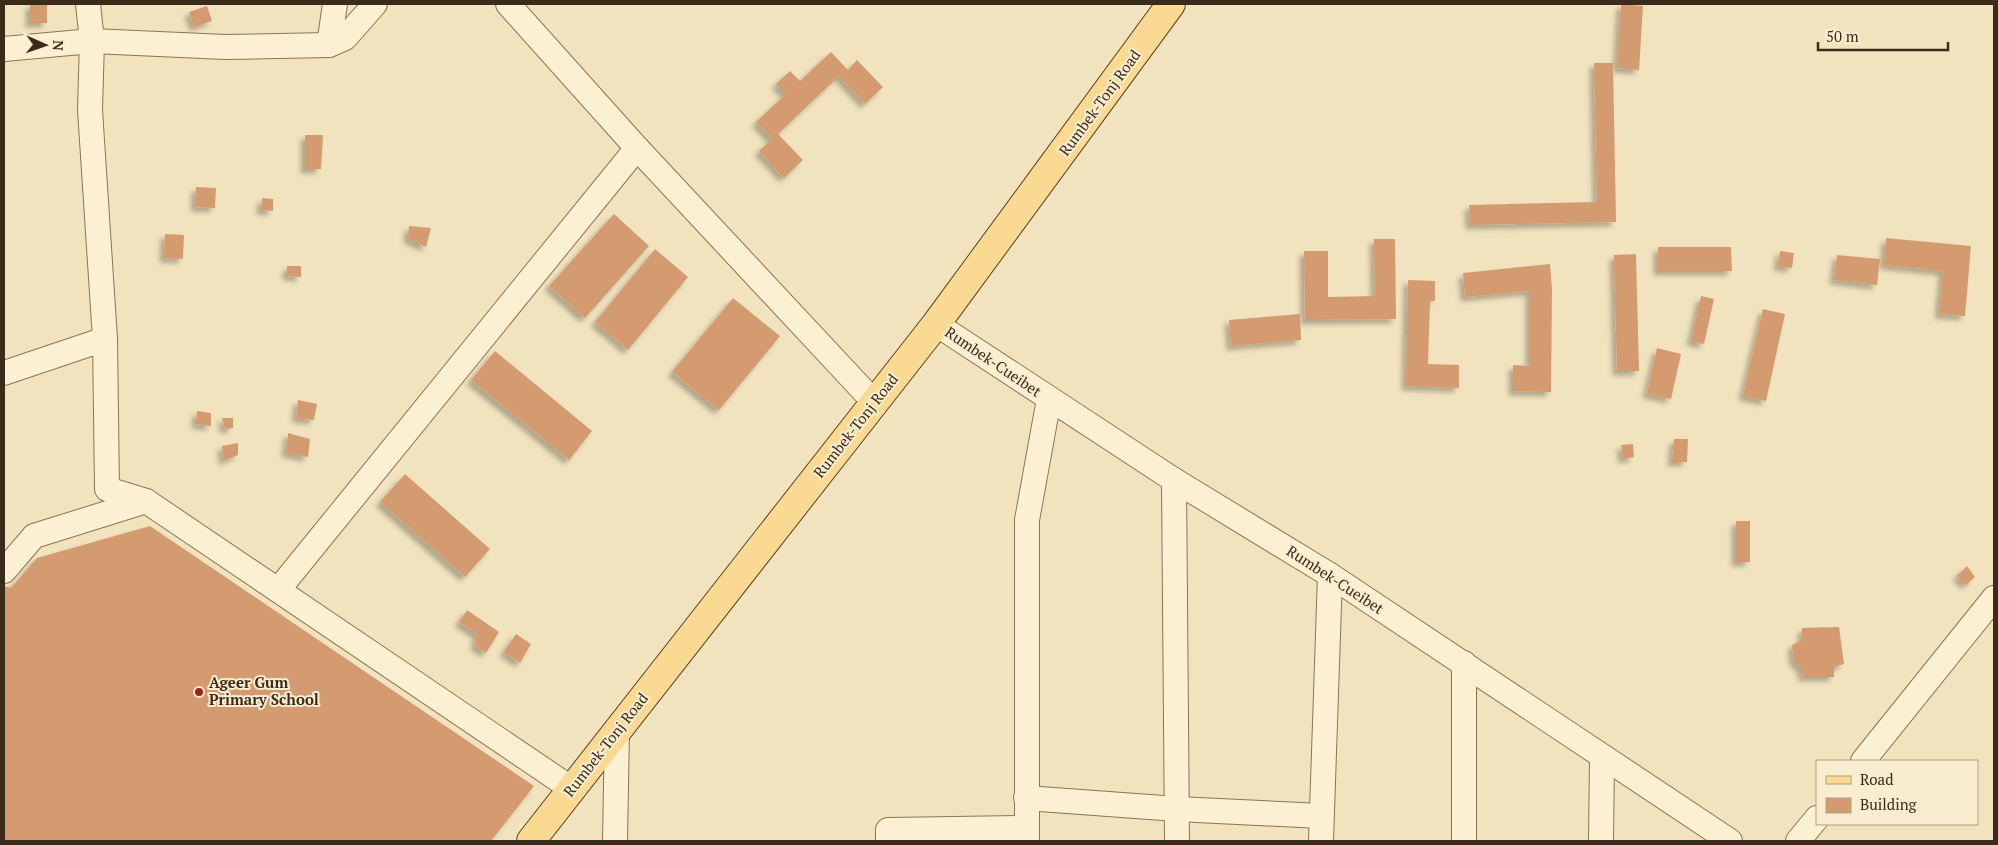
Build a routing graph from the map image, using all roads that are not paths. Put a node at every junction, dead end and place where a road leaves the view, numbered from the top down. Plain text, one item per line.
1 (88, 4) edge
2 (336, 4) edge
3 (375, 4) edge
4 (508, 4) edge
5 (1171, 4) edge
6 (92, 40) junction
7 (329, 44) junction
8 (4, 49) edge
9 (637, 148) junction
10 (936, 324) junction
11 (105, 339) junction
12 (4, 373) edge
13 (1049, 399) junction
14 (874, 402) junction
15 (1174, 480) junction
16 (146, 502) junction
17 (4, 571) edge
18 (1330, 575) junction
19 (278, 590) junction
20 (1994, 598) edge
21 (1464, 663) junction
22 (617, 731) junction
23 (1602, 758) junction
24 (1864, 760) edge
25 (572, 789) junction
26 (1026, 798) junction
27 (1177, 809) junction
28 (1320, 816) junction
29 (1816, 819) edge
30 (1026, 835) edge
31 (532, 841) edge
32 (615, 841) edge
33 (888, 841) edge
34 (1177, 841) edge
35 (1320, 841) edge
36 (1464, 841) edge
37 (1601, 841) edge
38 (1730, 841) edge
39 (1798, 841) edge

1 - 6 street
2 - 7 street
3 - 7 street
4 - 9 street
5 - 10 main road, Rumbek-Tonj Road
6 - 7 street
6 - 8 street
6 - 11 street
9 - 14 street
9 - 19 street
10 - 13 street, Rumbek-Cueibet
10 - 14 main road, Rumbek-Tonj Road
11 - 12 street
11 - 16 street
13 - 15 street, Rumbek-Cueibet
13 - 26 street
14 - 22 main road, Rumbek-Tonj Road
15 - 18 street, Rumbek-Cueibet
15 - 27 street
16 - 17 street
16 - 19 street
18 - 21 street, Rumbek-Cueibet
18 - 28 street
19 - 25 street
20 - 24 street
21 - 23 street, Rumbek-Cueibet
21 - 36 street
22 - 25 main road, Rumbek-Tonj Road
22 - 32 street
23 - 37 street
23 - 38 street, Rumbek-Cueibet
25 - 31 main road, Rumbek-Tonj Road
26 - 27 street
26 - 30 street
27 - 28 street
27 - 34 street
28 - 35 street
29 - 39 street
30 - 33 street

